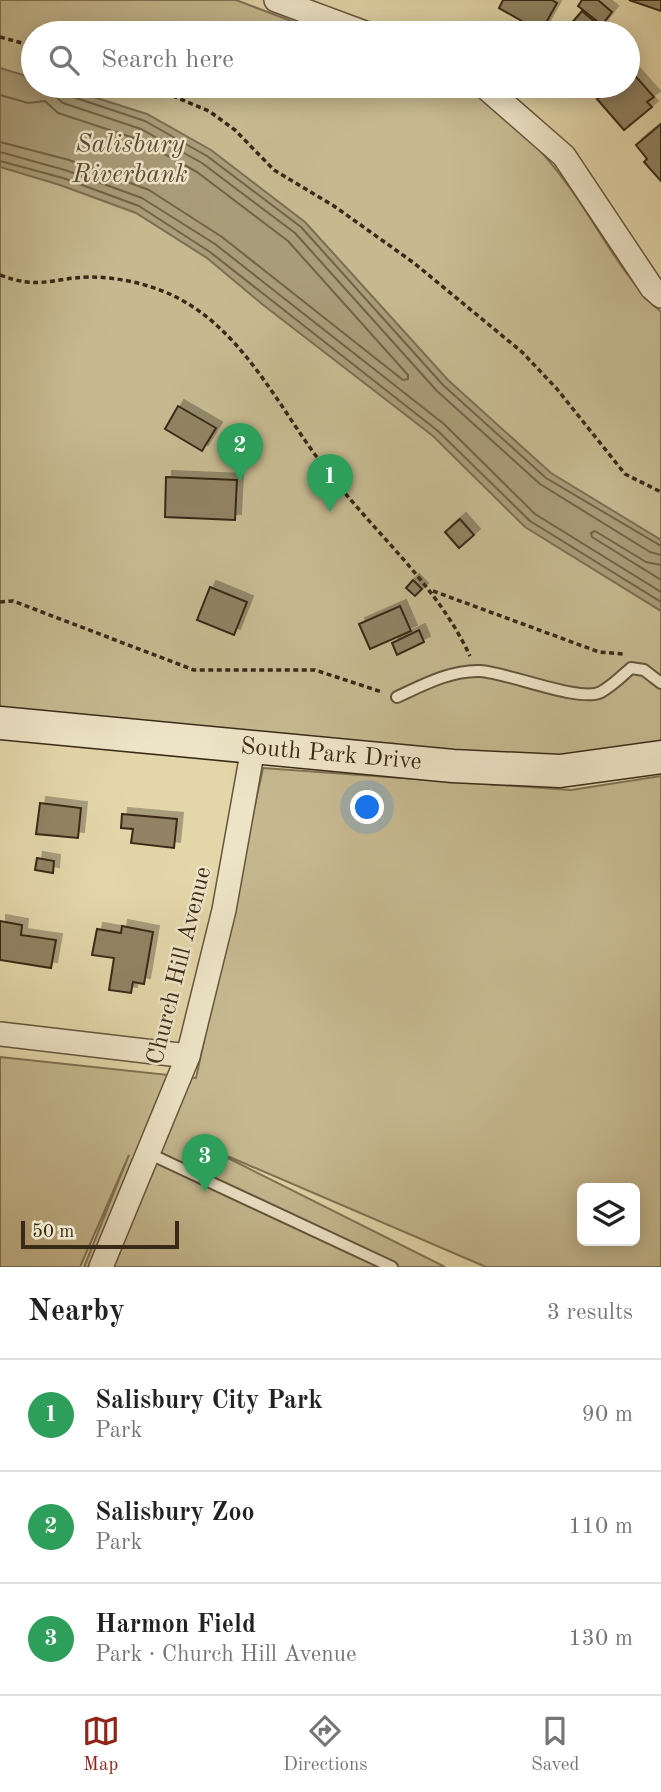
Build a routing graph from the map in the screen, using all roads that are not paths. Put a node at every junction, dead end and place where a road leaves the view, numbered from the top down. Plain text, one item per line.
1 (276, 0) edge
2 (333, 21) edge
3 (498, 98) edge
4 (661, 296) edge
5 (661, 683) edge
6 (397, 696) road end
7 (0, 723) edge
8 (253, 748) junction
9 (661, 758) edge
10 (0, 1034) edge
11 (188, 1056) junction
12 (150, 1154) junction
13 (101, 1267) edge
14 (392, 1267) edge

1 - 2 street
3 - 4 street
5 - 6 lane
7 - 8 street, South Park Drive
8 - 9 street, South Park Drive
8 - 11 street, Church Hill Avenue
10 - 11 street
11 - 12 street, Church Hill Avenue
12 - 13 street, Church Hill Avenue
12 - 14 lane

